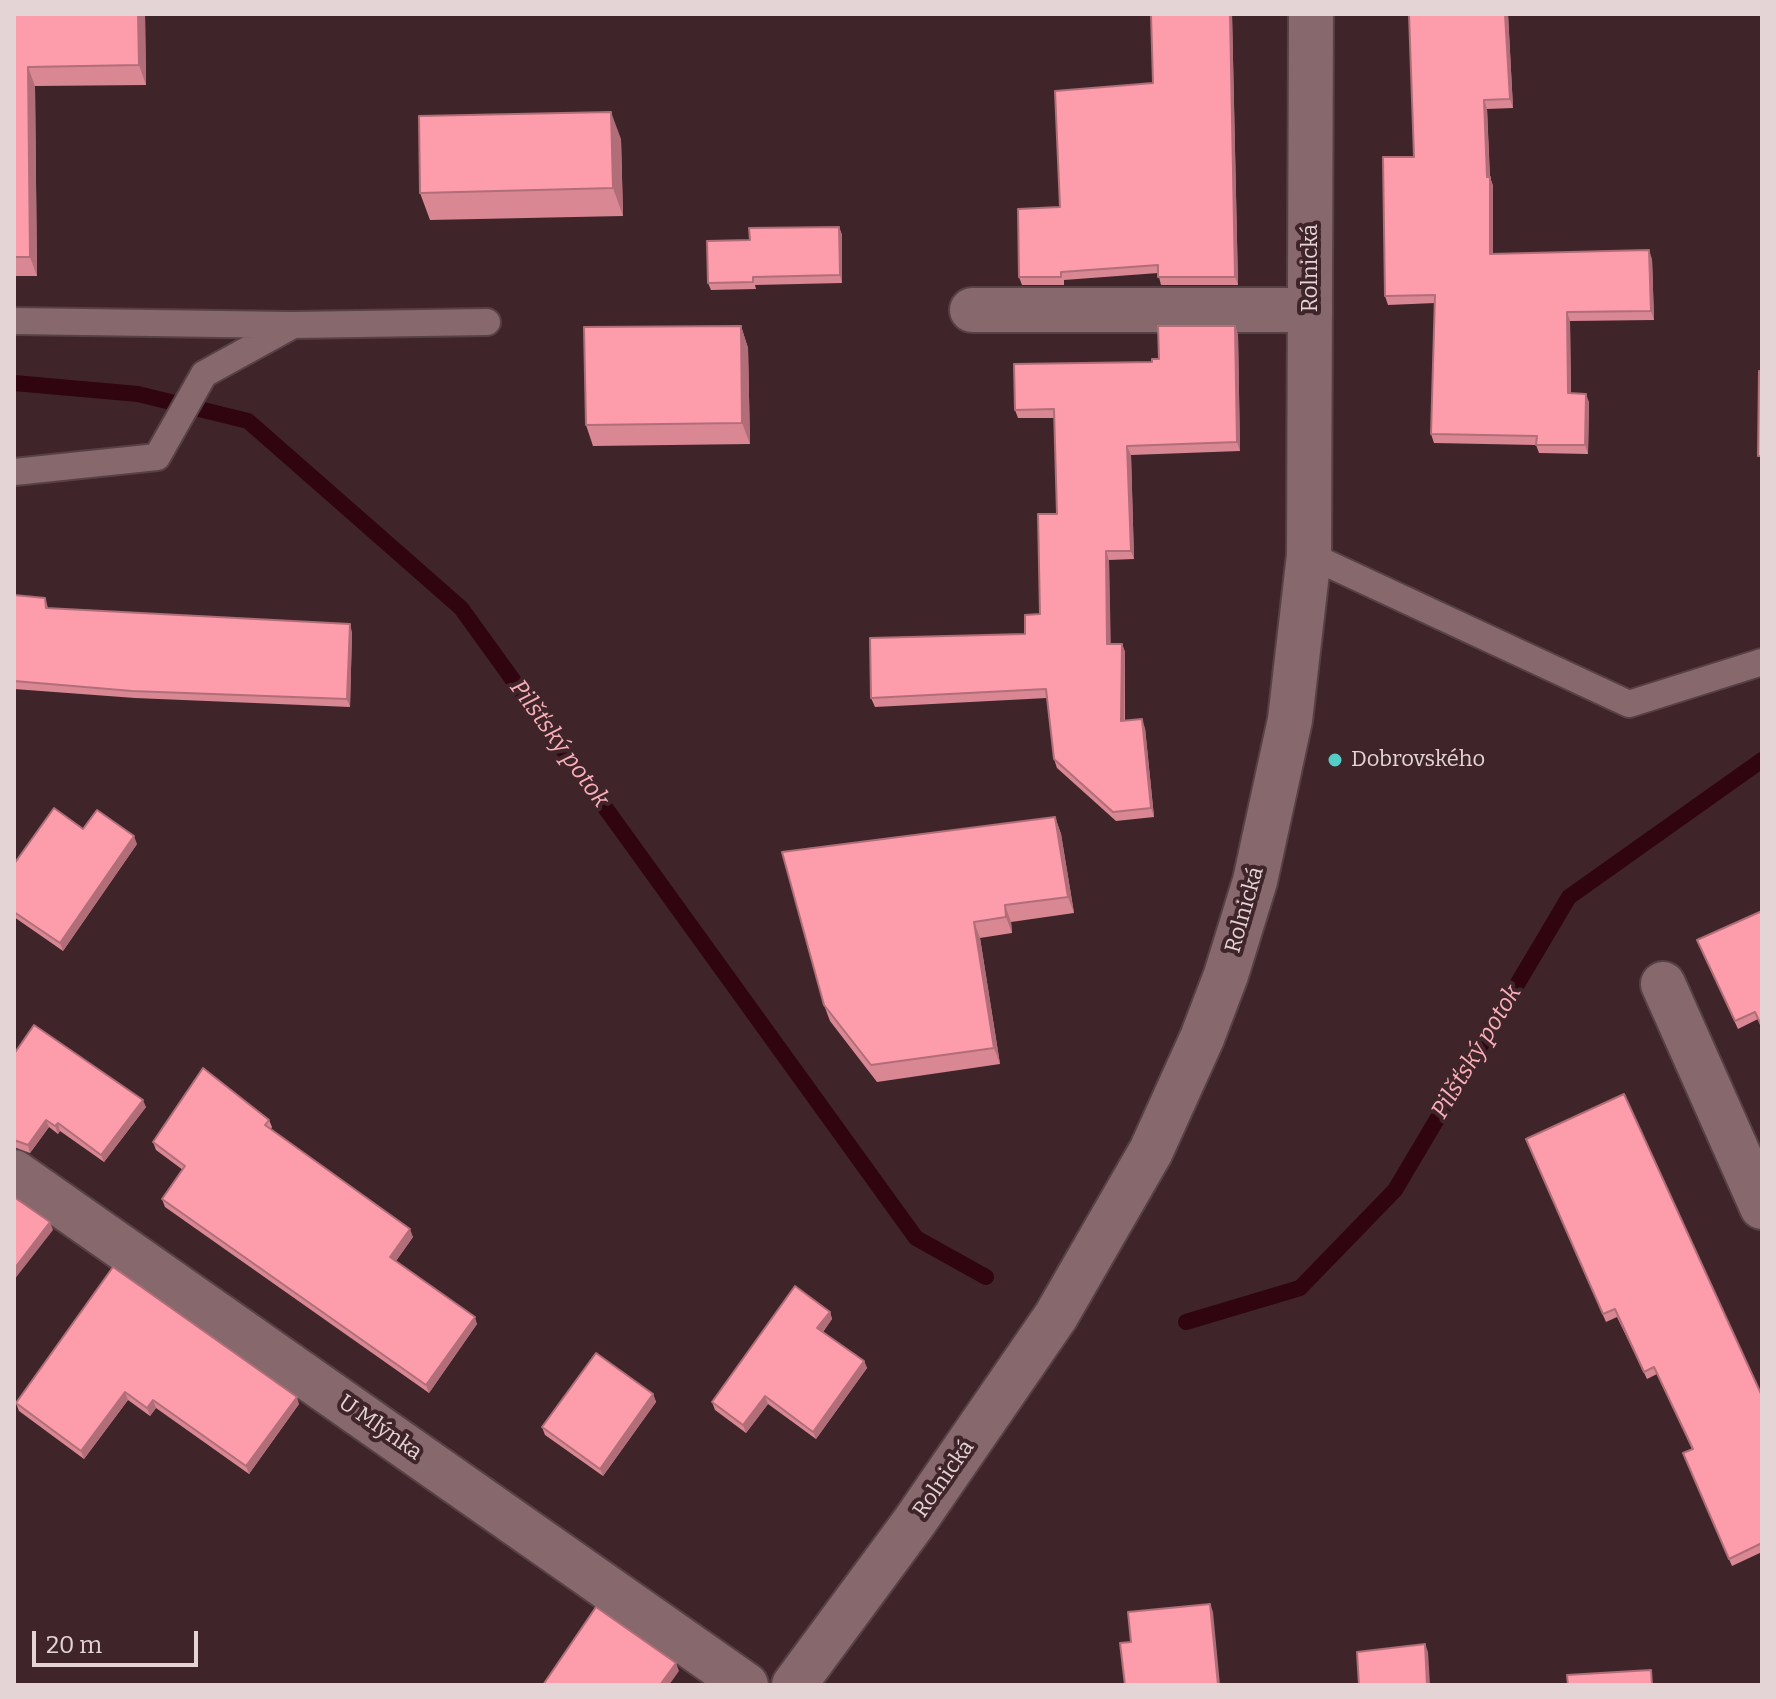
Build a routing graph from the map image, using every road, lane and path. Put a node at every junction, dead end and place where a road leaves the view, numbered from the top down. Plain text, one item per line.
1 (1311, 14) edge
2 (972, 310) dead end
3 (1310, 310) junction
4 (14, 321) edge
5 (487, 322) dead end
6 (293, 325) junction
7 (14, 472) edge
8 (1309, 555) junction
9 (1762, 662) edge
10 (1663, 984) dead end
11 (14, 1172) edge
12 (1762, 1207) edge
13 (746, 1685) edge
14 (794, 1685) edge

1 - 3 street, Rolnická
2 - 3 street
3 - 8 street, Rolnická
4 - 6 lane
5 - 6 lane
6 - 7 lane
8 - 9 lane
8 - 14 street, Rolnická
10 - 12 street
11 - 13 street, U Mlýnka

